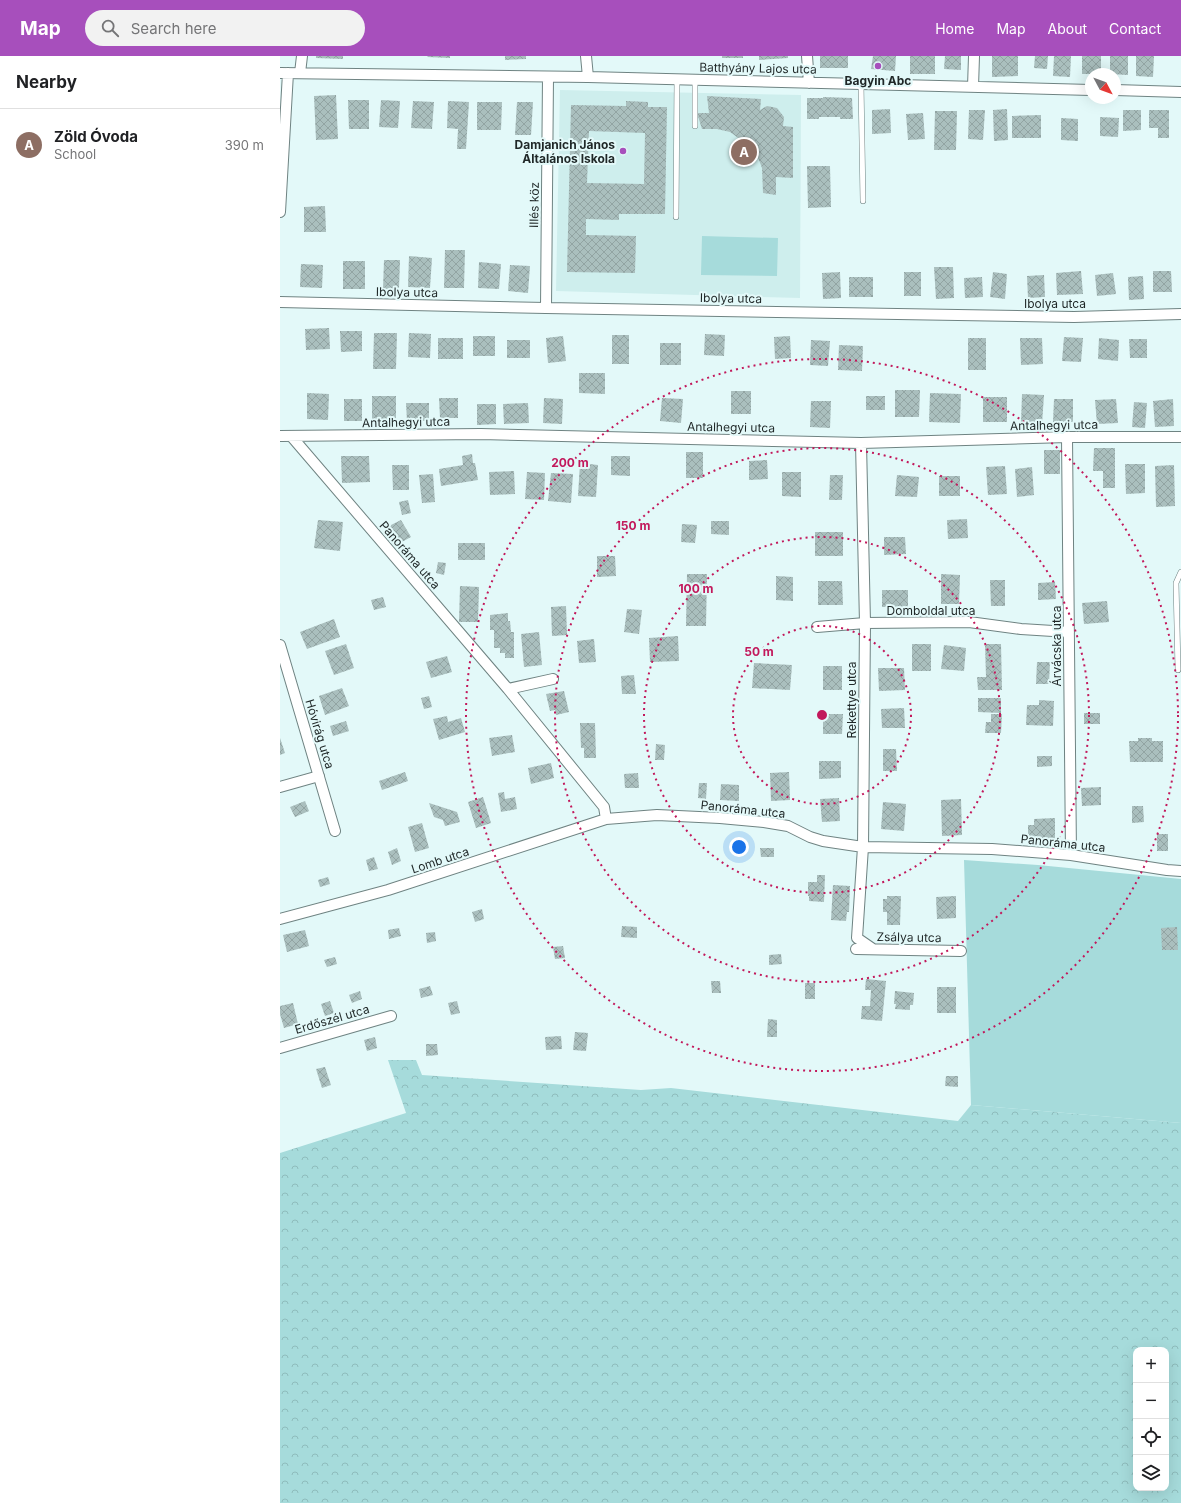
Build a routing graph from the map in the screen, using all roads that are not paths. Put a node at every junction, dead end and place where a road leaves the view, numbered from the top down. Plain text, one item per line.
1 (302, 56) edge
2 (586, 56) edge
3 (807, 56) edge
4 (974, 56) edge
5 (284, 73) edge
6 (300, 73) junction
7 (548, 77) junction
8 (588, 77) junction
9 (677, 79) junction
10 (695, 80) junction
11 (809, 83) junction
12 (861, 84) junction
13 (973, 87) junction
14 (1085, 90) edge
15 (1121, 90) edge
16 (1181, 92) edge
17 (695, 126) dead end
18 (863, 200) dead end
19 (280, 212) edge
20 (676, 217) dead end
21 (280, 302) edge
22 (546, 308) junction
23 (1181, 314) edge
24 (280, 436) edge
25 (292, 437) junction
26 (1181, 437) edge
27 (1068, 438) junction
28 (861, 443) junction
29 (1181, 572) edge
30 (865, 623) junction
31 (817, 627) dead end
32 (1069, 632) junction
33 (280, 645) edge
34 (1178, 670) dead end
35 (553, 679) dead end
36 (508, 689) junction
37 (319, 776) junction
38 (280, 787) edge
39 (606, 819) junction
40 (336, 831) dead end
41 (863, 847) junction
42 (1071, 855) junction
43 (1181, 871) edge
44 (280, 919) edge
45 (856, 949) dead end
46 (872, 949) junction
47 (961, 951) dead end
48 (391, 1016) dead end
49 (280, 1048) edge

1 - 6 street
2 - 8 street
3 - 11 street
4 - 13 street
5 - 6 street, Batthyány Lajos utca
5 - 19 street
6 - 7 street, Batthyány Lajos utca
7 - 8 street, Batthyány Lajos utca
7 - 22 street, Illés köz
8 - 9 street, Batthyány Lajos utca
9 - 10 street, Batthyány Lajos utca
9 - 20 lane
10 - 11 street, Batthyány Lajos utca
10 - 17 lane
11 - 12 street, Batthyány Lajos utca
12 - 13 street, Batthyány Lajos utca
12 - 18 lane
13 - 14 street, Batthyány Lajos utca
15 - 16 street
21 - 22 street, Ibolya utca
22 - 23 street, Ibolya utca
24 - 25 street, Antalhegyi utca
25 - 28 street, Antalhegyi utca
25 - 36 street, Panoráma utca
26 - 27 street, Antalhegyi utca
27 - 28 street, Antalhegyi utca
27 - 32 street, Árvácska utca
28 - 30 street, Rekettye utca
29 - 34 lane
30 - 31 street, Domboldal utca
30 - 32 street, Domboldal utca
30 - 41 street, Rekettye utca
32 - 42 street, Árvácska utca
33 - 37 street, Hóvirág utca
35 - 36 street
36 - 39 street, Panoráma utca
37 - 38 street
37 - 40 street, Hóvirág utca
39 - 41 street, Panoráma utca
39 - 44 street, Lomb utca
41 - 42 street, Panoráma utca
41 - 46 street, Rekettye utca
42 - 43 street, Panoráma utca
45 - 46 street, Zsálya utca
46 - 47 street, Zsálya utca
48 - 49 street, Erdőszél utca

